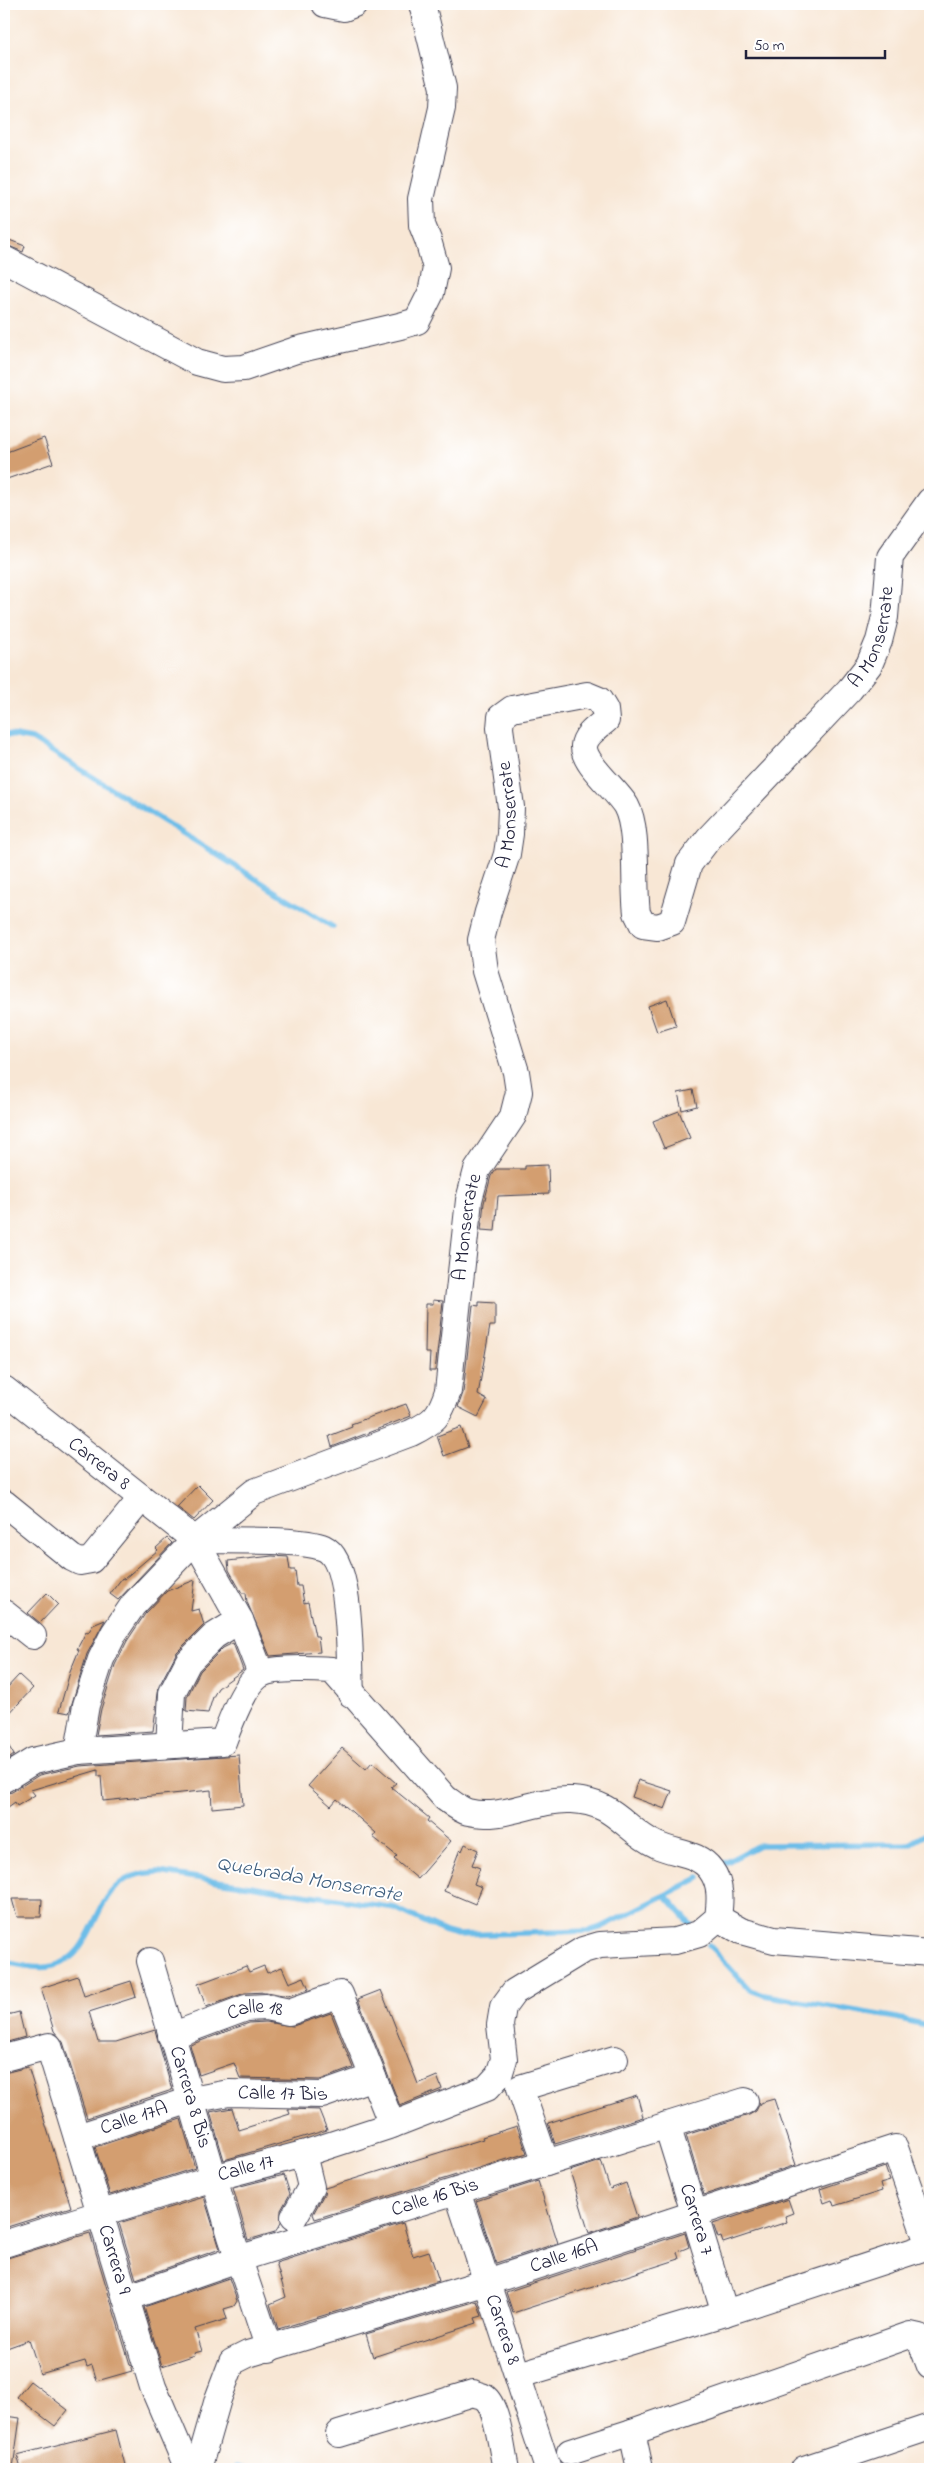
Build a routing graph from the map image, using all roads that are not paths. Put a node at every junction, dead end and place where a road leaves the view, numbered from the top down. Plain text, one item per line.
1 (325, 4) edge
2 (354, 4) edge
3 (422, 4) edge
4 (4, 259) edge
5 (930, 502) edge
6 (4, 1389) edge
7 (141, 1499) junction
8 (4, 1503) edge
9 (195, 1540) junction
10 (4, 1613) edge
11 (240, 1620) junction
12 (33, 1636) dead end
13 (262, 1674) junction
14 (350, 1694) junction
15 (169, 1745) junction
16 (78, 1751) junction
17 (4, 1779) edge
18 (718, 1918) junction
19 (930, 1953) edge
20 (150, 1960) dead end
21 (171, 2036) junction
22 (4, 2058) edge
23 (615, 2059) dead end
24 (373, 2077) junction
25 (191, 2100) junction
26 (745, 2101) dead end
27 (392, 2125) junction
28 (667, 2125) junction
29 (77, 2137) junction
30 (303, 2154) junction
31 (546, 2163) junction
32 (213, 2178) junction
33 (457, 2191) junction
34 (694, 2213) junction
35 (101, 2215) junction
36 (294, 2217) dead end
37 (5, 2238) edge
38 (238, 2260) junction
39 (488, 2282) junction
40 (126, 2298) junction
41 (725, 2313) junction
42 (269, 2349) junction
43 (930, 2366) edge
44 (519, 2375) junction
45 (930, 2427) edge
46 (632, 2432) junction
47 (339, 2434) dead end
48 (570, 2452) dead end
49 (188, 2469) edge
50 (198, 2469) edge
51 (506, 2469) edge
52 (548, 2469) edge
53 (640, 2469) edge
54 (804, 2469) edge

1 - 2 street
3 - 4 street
5 - 9 street, A Monserrate
6 - 7 street, Carrera 8
7 - 8 street
7 - 9 street, Carrera 8
9 - 11 street
9 - 14 street
9 - 16 street
10 - 12 street
11 - 13 street
11 - 15 street
13 - 14 street
13 - 15 street
14 - 18 street
15 - 16 street
16 - 17 street
18 - 19 street
18 - 27 street, Calle 17
20 - 21 street, Carrera 8 Bis
21 - 24 street, Calle 18
21 - 25 street, Carrera 8 Bis
22 - 29 street, Carrera 9
23 - 31 street
24 - 25 street, Calle 17 Bis
24 - 27 street
25 - 29 street, Calle 17A
25 - 32 street, Carrera 8 Bis
26 - 28 street, Calle 16 Bis
27 - 30 street, Calle 17
28 - 31 street, Calle 16 Bis
28 - 34 street, Carrera 7
29 - 35 street, Carrera 9
30 - 32 street, Calle 17
30 - 36 street
31 - 33 street, Calle 16 Bis
32 - 35 street, Calle 17
32 - 38 street, Carrera 8 Bis
33 - 38 street, Calle 16 Bis
33 - 39 street, Carrera 8
34 - 39 street, Calle 16A
34 - 41 street, Carrera 7
34 - 41 street, Calle 16A
35 - 37 street, Calle 17
35 - 40 street, Carrera 9
38 - 40 street, Calle 16 Bis
38 - 42 street, Carrera 8 Bis
39 - 42 street, Calle 16A
39 - 44 street, Carrera 8
40 - 49 street, Carrera 9
41 - 44 street
42 - 50 street, Calle 16A
43 - 46 street
44 - 52 street, Carrera 8
45 - 54 street
46 - 48 street
46 - 53 street
47 - 51 street

